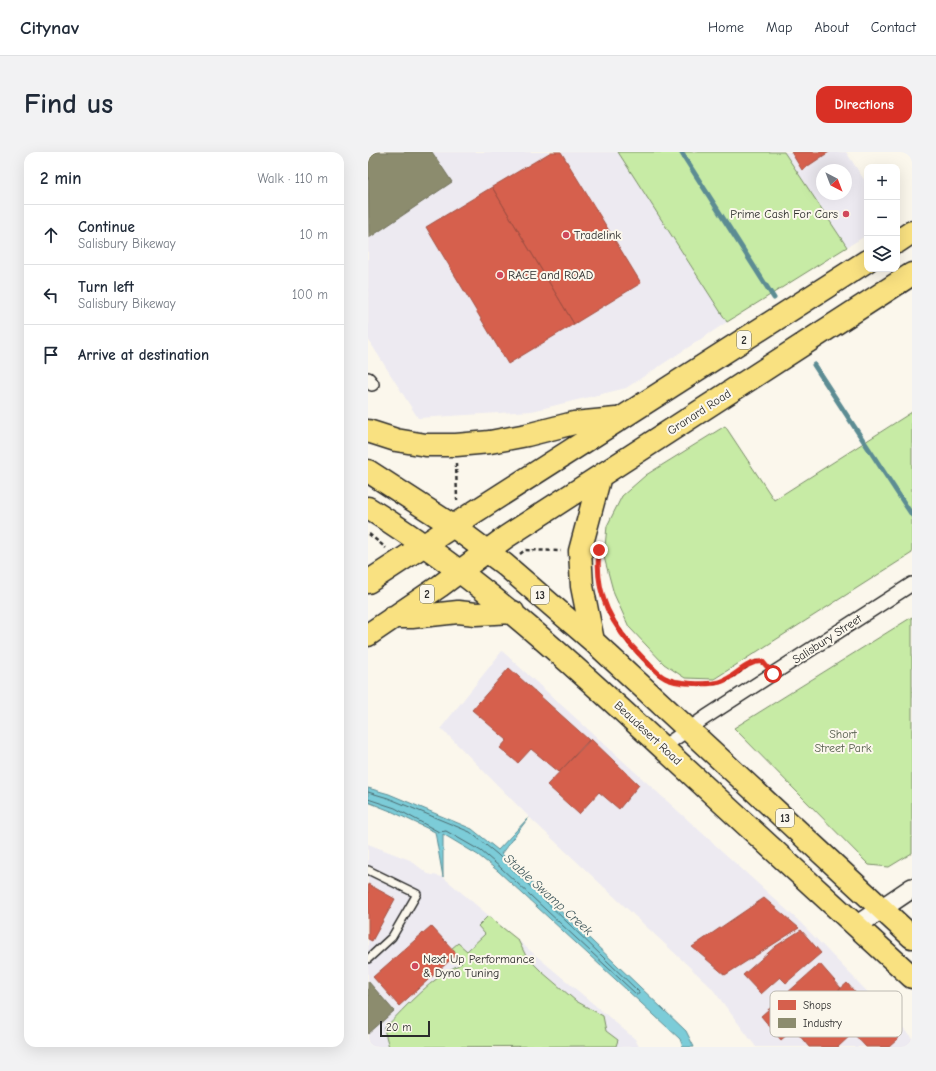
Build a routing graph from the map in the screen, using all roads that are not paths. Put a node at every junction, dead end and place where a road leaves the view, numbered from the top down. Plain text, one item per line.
1 (912, 232) edge
2 (900, 240) edge
3 (864, 263) edge
4 (912, 274) edge
5 (620, 419) junction
6 (368, 431) edge
7 (368, 470) edge
8 (600, 476) junction
9 (368, 508) edge
10 (453, 526) junction
11 (425, 545) junction
12 (486, 551) junction
13 (459, 571) junction
14 (368, 582) edge
15 (912, 584) edge
16 (513, 612) junction
17 (393, 616) junction
18 (368, 635) edge
19 (593, 641) junction
20 (689, 729) junction
21 (662, 747) junction
22 (368, 870) edge
23 (912, 888) edge
24 (881, 908) junction
25 (856, 926) junction
26 (912, 937) edge
27 (368, 959) edge
28 (912, 977) edge

1 - 2 highway
3 - 5 highway, 2
4 - 8 highway, Granard Road / 2
5 - 6 highway
5 - 10 highway, 2
7 - 10 highway, 13
8 - 12 highway, Granard Road / 2
8 - 19 highway
9 - 11 highway, Beaudesert Road / 13
10 - 11 highway, 2
10 - 12 highway, 13
11 - 13 highway, Beaudesert Road / 13
11 - 14 highway, 2
12 - 13 highway, 2
12 - 19 highway, 13
13 - 16 highway, Beaudesert Road / 13
13 - 17 highway, 2
15 - 20 street, Salisbury Street
16 - 17 highway
16 - 21 highway, Beaudesert Road / 13
17 - 18 highway, 2
19 - 20 highway, 13
20 - 21 street, Salisbury Street
20 - 24 highway, 13
21 - 25 highway, Beaudesert Road / 13
22 - 27 lane
23 - 24 street
24 - 25 street
24 - 26 highway, 13
25 - 28 highway, Beaudesert Road / 13

